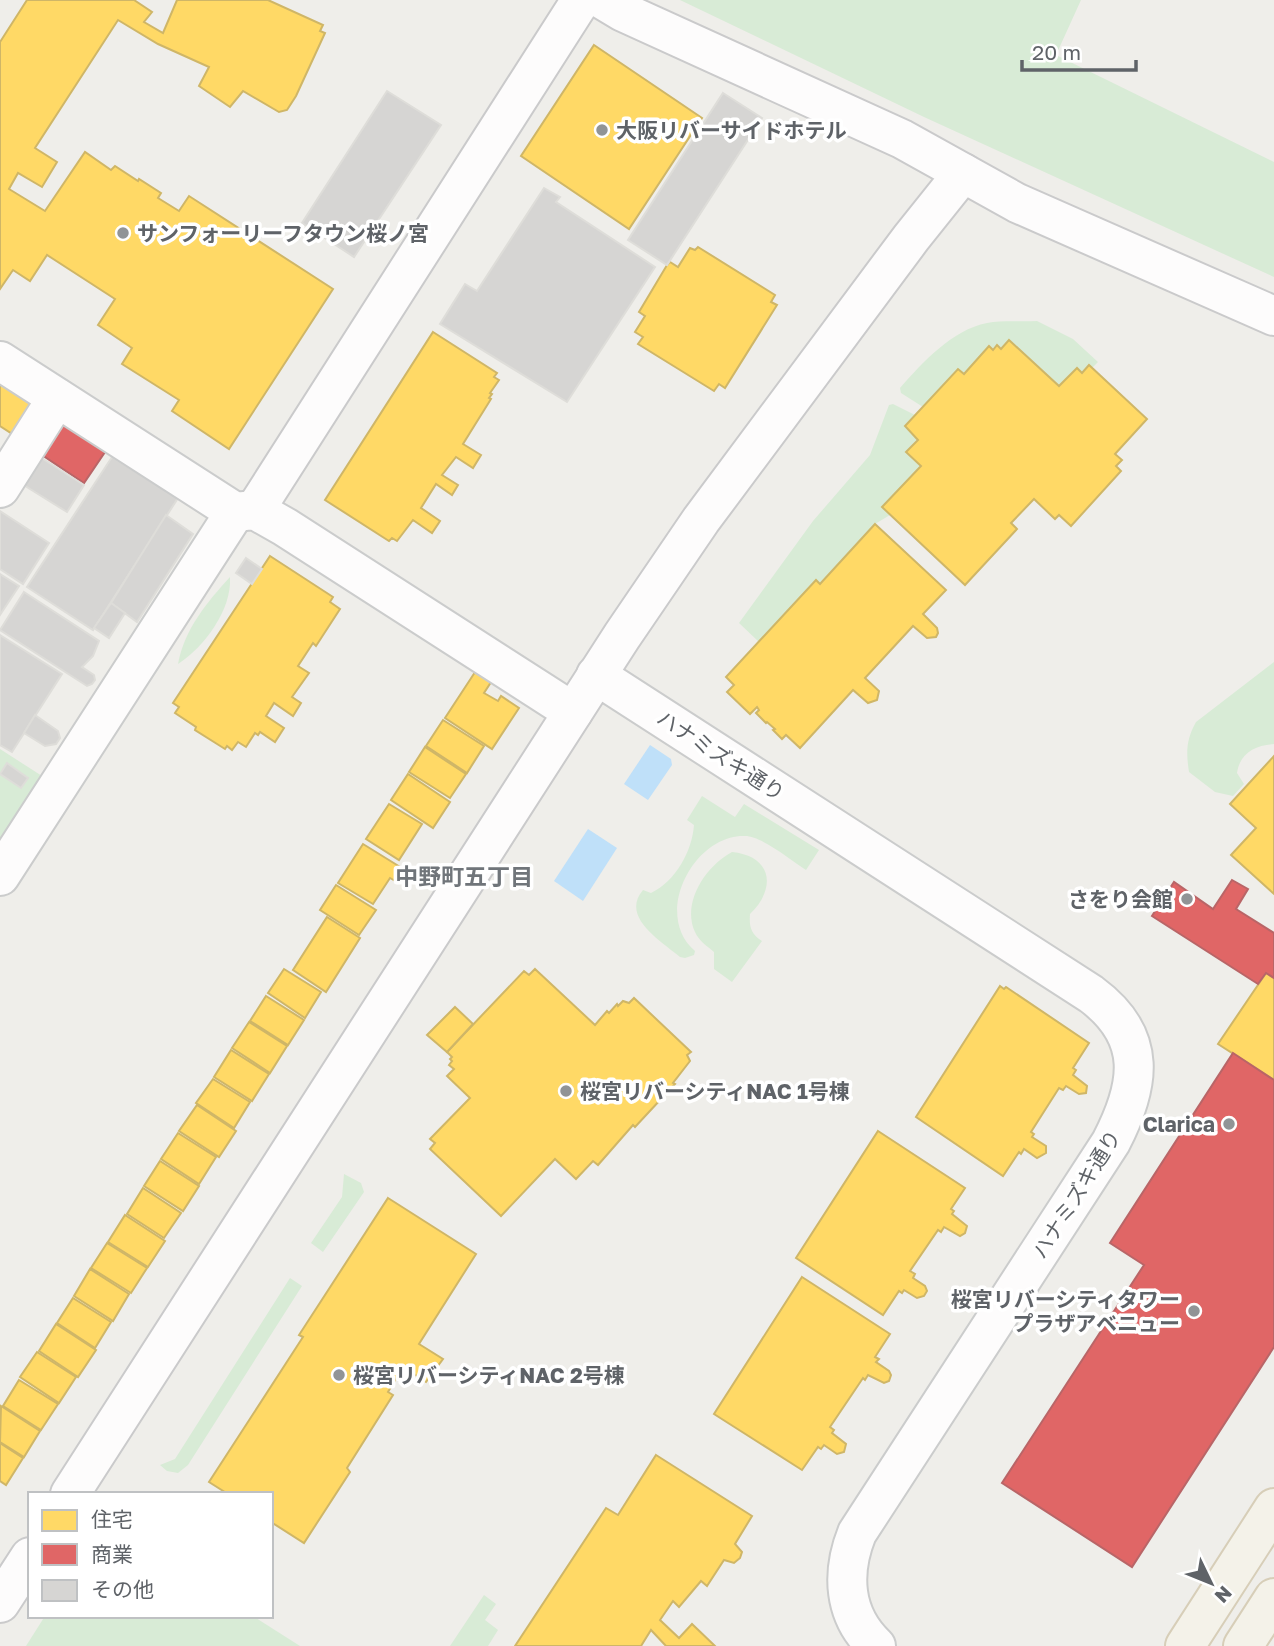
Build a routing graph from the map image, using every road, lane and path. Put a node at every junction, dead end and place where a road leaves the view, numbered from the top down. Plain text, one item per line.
1 (581, 0) edge
2 (603, 0) edge
3 (963, 173) junction
4 (1274, 316) edge
5 (0, 361) edge
6 (57, 398) junction
7 (0, 488) edge
8 (245, 511) junction
9 (596, 675) junction
10 (573, 712) junction
11 (0, 876) edge
12 (71, 1492) edge
13 (1274, 1508) edge
14 (28, 1559) edge
15 (1274, 1598) edge
16 (0, 1603) edge
17 (876, 1646) edge
18 (1185, 1646) edge
19 (1243, 1646) edge

1 - 8 street
2 - 3 street
3 - 4 street
3 - 9 street
5 - 6 street
6 - 7 street
6 - 8 street
8 - 10 street
8 - 11 street
9 - 10 street
9 - 17 street, ハナミズキ通り
10 - 12 street
13 - 18 main road
14 - 16 street
15 - 19 main road

